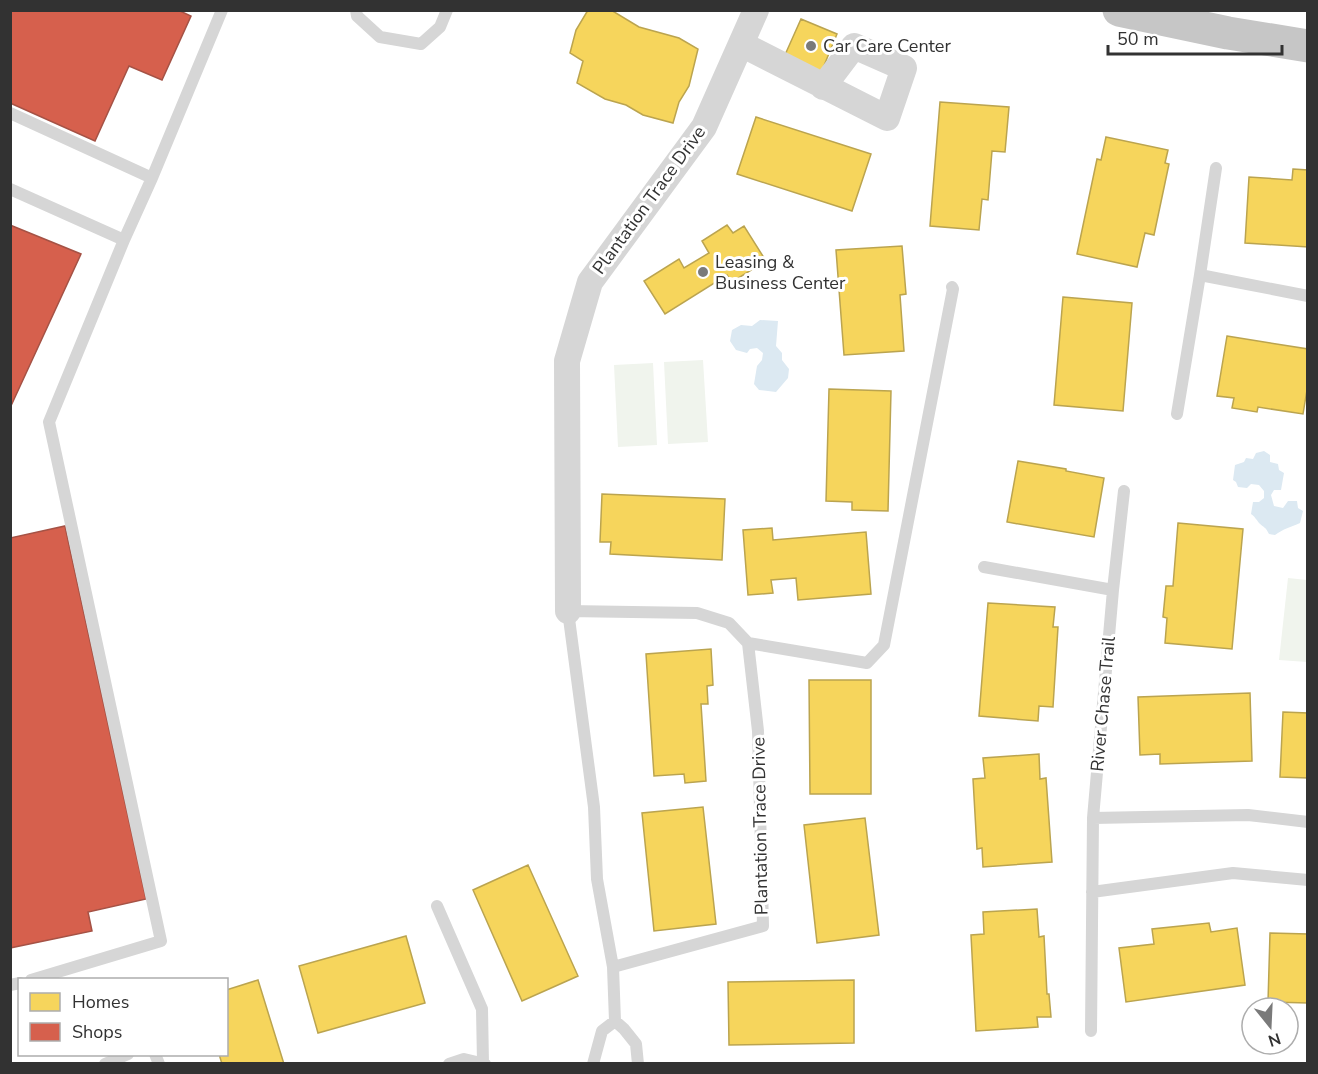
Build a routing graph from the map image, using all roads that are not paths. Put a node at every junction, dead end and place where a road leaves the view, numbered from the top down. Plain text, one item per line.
1 (222, 10) edge
2 (356, 10) edge
3 (447, 10) edge
4 (1119, 10) edge
5 (754, 11) edge
6 (741, 44) junction
7 (1308, 46) edge
8 (823, 87) junction
9 (10, 113) edge
10 (1216, 168) dead end
11 (152, 178) junction
12 (10, 189) edge
13 (124, 240) junction
14 (1200, 274) junction
15 (952, 286) dead end
16 (1308, 296) edge
17 (1177, 414) dead end
18 (1124, 491) dead end
19 (984, 567) dead end
20 (1113, 590) junction
21 (568, 611) junction
22 (748, 644) junction
23 (1093, 818) junction
24 (1308, 822) edge
25 (1308, 880) edge
26 (1092, 892) junction
27 (437, 906) dead end
28 (613, 967) junction
29 (38, 978) edge
30 (615, 1021) junction
31 (1091, 1030) dead end
32 (123, 1056) edge
33 (484, 1063) edge
34 (105, 1064) edge
35 (449, 1064) edge
36 (593, 1064) edge
37 (638, 1064) edge

1 - 11 lane
2 - 3 lane
4 - 7 highway
5 - 6 street, Plantation Trace Drive
6 - 8 street
6 - 21 street, Plantation Trace Drive
8 - 8 street
9 - 11 lane
10 - 14 lane
11 - 13 lane
12 - 13 lane
13 - 29 lane
14 - 16 lane
14 - 17 lane
15 - 22 lane
18 - 20 lane, River Chase Trail
19 - 20 lane
20 - 23 lane, River Chase Trail
21 - 22 lane
21 - 28 lane, Plantation Trace Drive
22 - 28 lane, Plantation Trace Drive
23 - 24 lane
23 - 26 lane, River Chase Trail
25 - 26 lane
26 - 31 lane, River Chase Trail
27 - 33 lane
28 - 30 lane, Plantation Trace Drive
30 - 36 lane
30 - 37 lane
32 - 34 lane
33 - 35 lane

